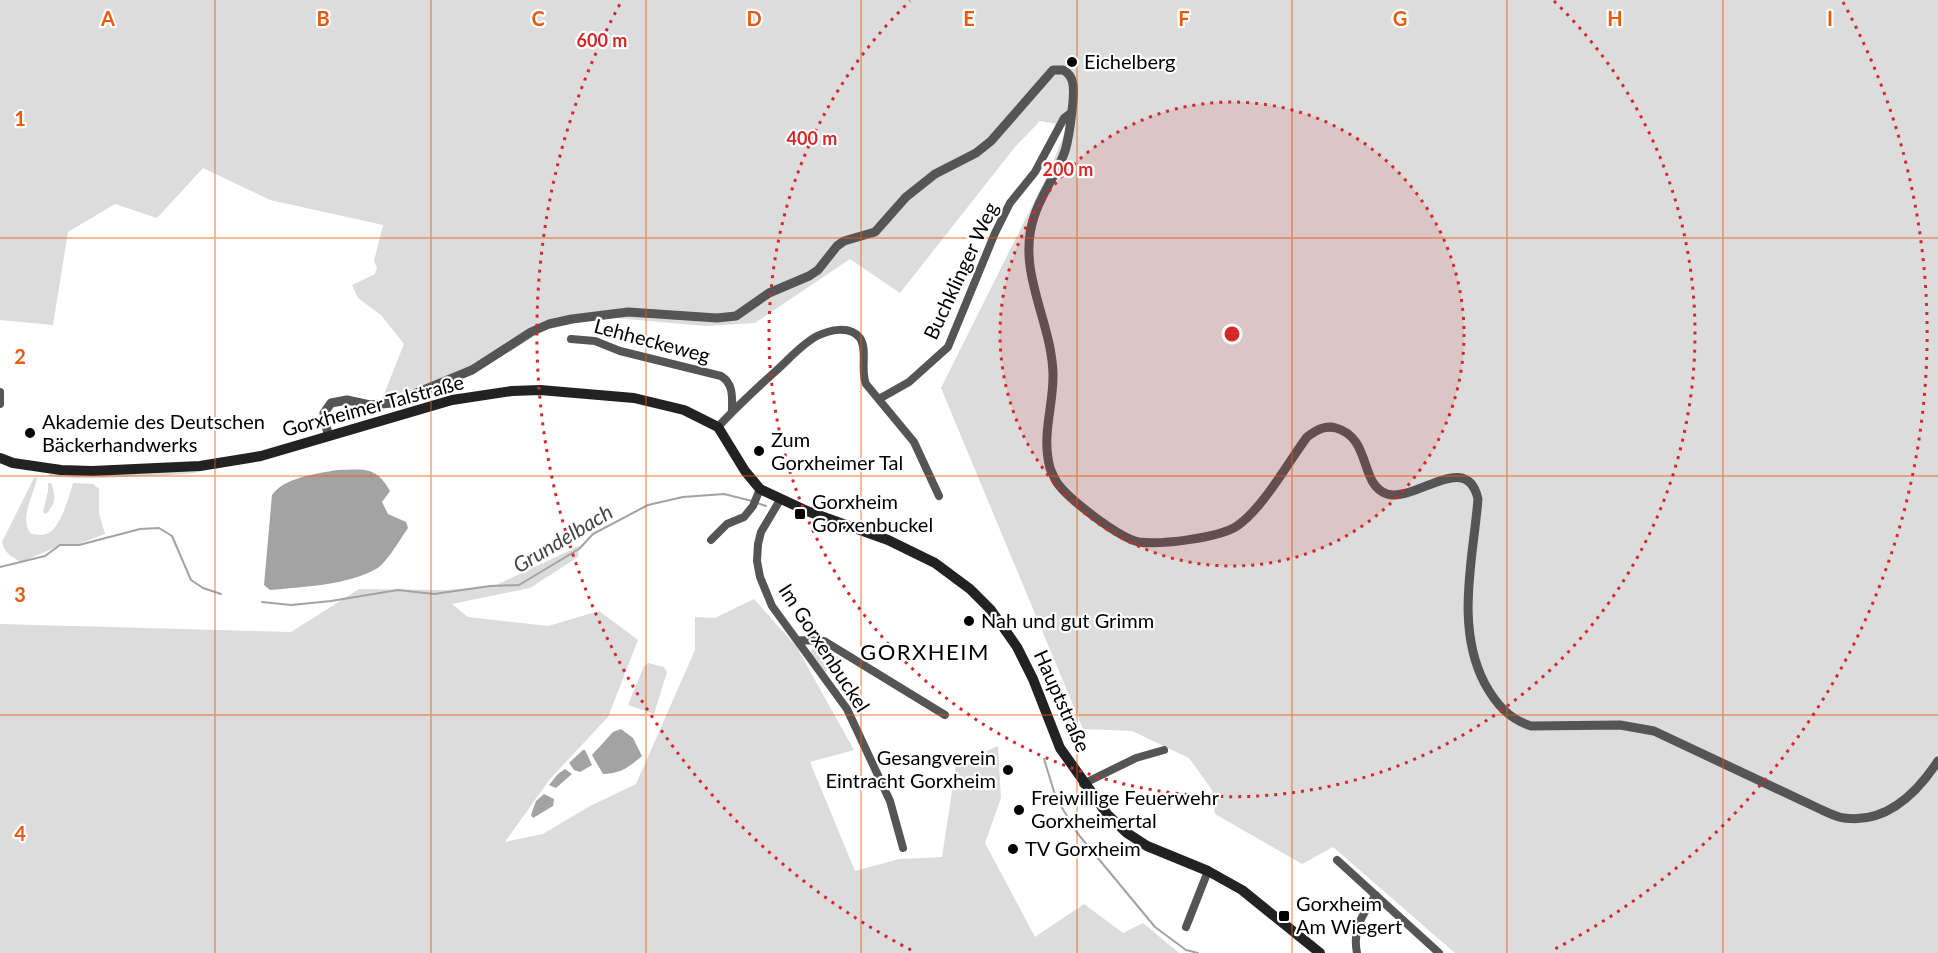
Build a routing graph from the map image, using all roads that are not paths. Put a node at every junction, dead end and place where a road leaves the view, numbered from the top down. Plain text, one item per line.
1 (1072, 112) junction
2 (571, 339) dead end
3 (0, 392) edge
4 (879, 399) junction
5 (0, 404) edge
6 (732, 411) junction
7 (718, 427) junction
8 (328, 435) junction
9 (0, 458) edge
10 (939, 496) dead end
11 (756, 498) junction
12 (780, 500) junction
13 (711, 540) dead end
14 (796, 640) junction
15 (945, 715) dead end
16 (1164, 750) dead end
17 (1938, 761) edge
18 (1083, 784) junction
19 (903, 848) dead end
20 (1337, 860) dead end
21 (1208, 871) junction
22 (1376, 895) junction
23 (1186, 927) dead end
24 (1320, 953) edge
25 (1357, 953) edge
26 (1439, 953) edge

1 - 4 street, Buchklinger Weg
1 - 8 street
1 - 17 street
2 - 6 street, Lehheckeweg
3 - 5 street
4 - 6 street
4 - 10 street
6 - 7 street
7 - 8 main road, Gorxheimer Talstraße
7 - 11 main road, Hauptstraße
8 - 9 main road, Gorxheimer Talstraße
11 - 12 main road, Hauptstraße
11 - 13 street
12 - 14 street, Im Gorxenbuckel
12 - 18 main road, Hauptstraße
14 - 15 street
14 - 19 street, Im Gorxenbuckel
16 - 18 street
18 - 21 main road, Hauptstraße
20 - 22 street
21 - 23 street
21 - 24 main road, Hauptstraße
22 - 25 street
22 - 26 street

